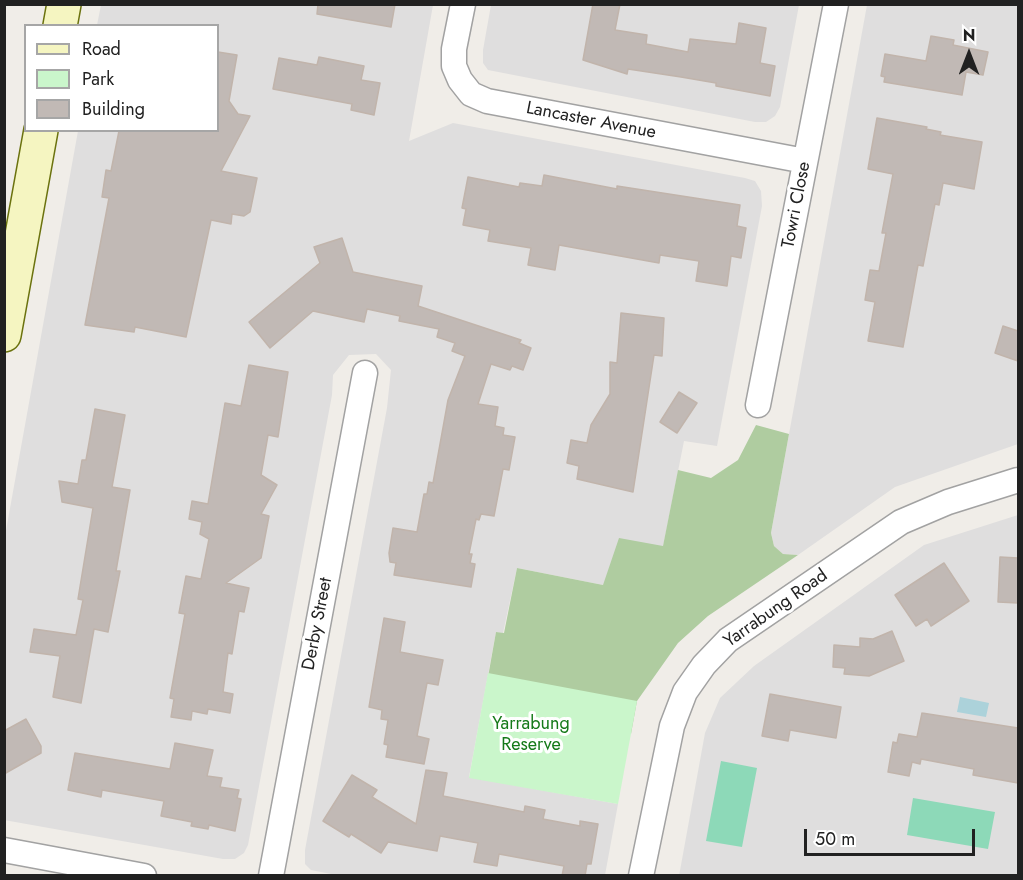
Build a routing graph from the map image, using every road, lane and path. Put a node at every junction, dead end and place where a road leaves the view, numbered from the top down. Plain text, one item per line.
1 (64, 4) edge
2 (463, 4) edge
3 (836, 4) edge
4 (60, 24) edge
5 (41, 132) edge
6 (806, 161) junction
7 (4, 334) edge
8 (365, 373) dead end
9 (758, 405) dead end
10 (1018, 480) edge
11 (4, 850) edge
12 (144, 876) edge
13 (271, 876) edge
14 (641, 876) edge

1 - 4 main road
2 - 6 street, Lancaster Avenue
3 - 6 street, Towri Close
5 - 7 main road
6 - 9 street, Towri Close
8 - 13 street, Derby Street
10 - 14 street, Yarrabung Road
11 - 12 street

